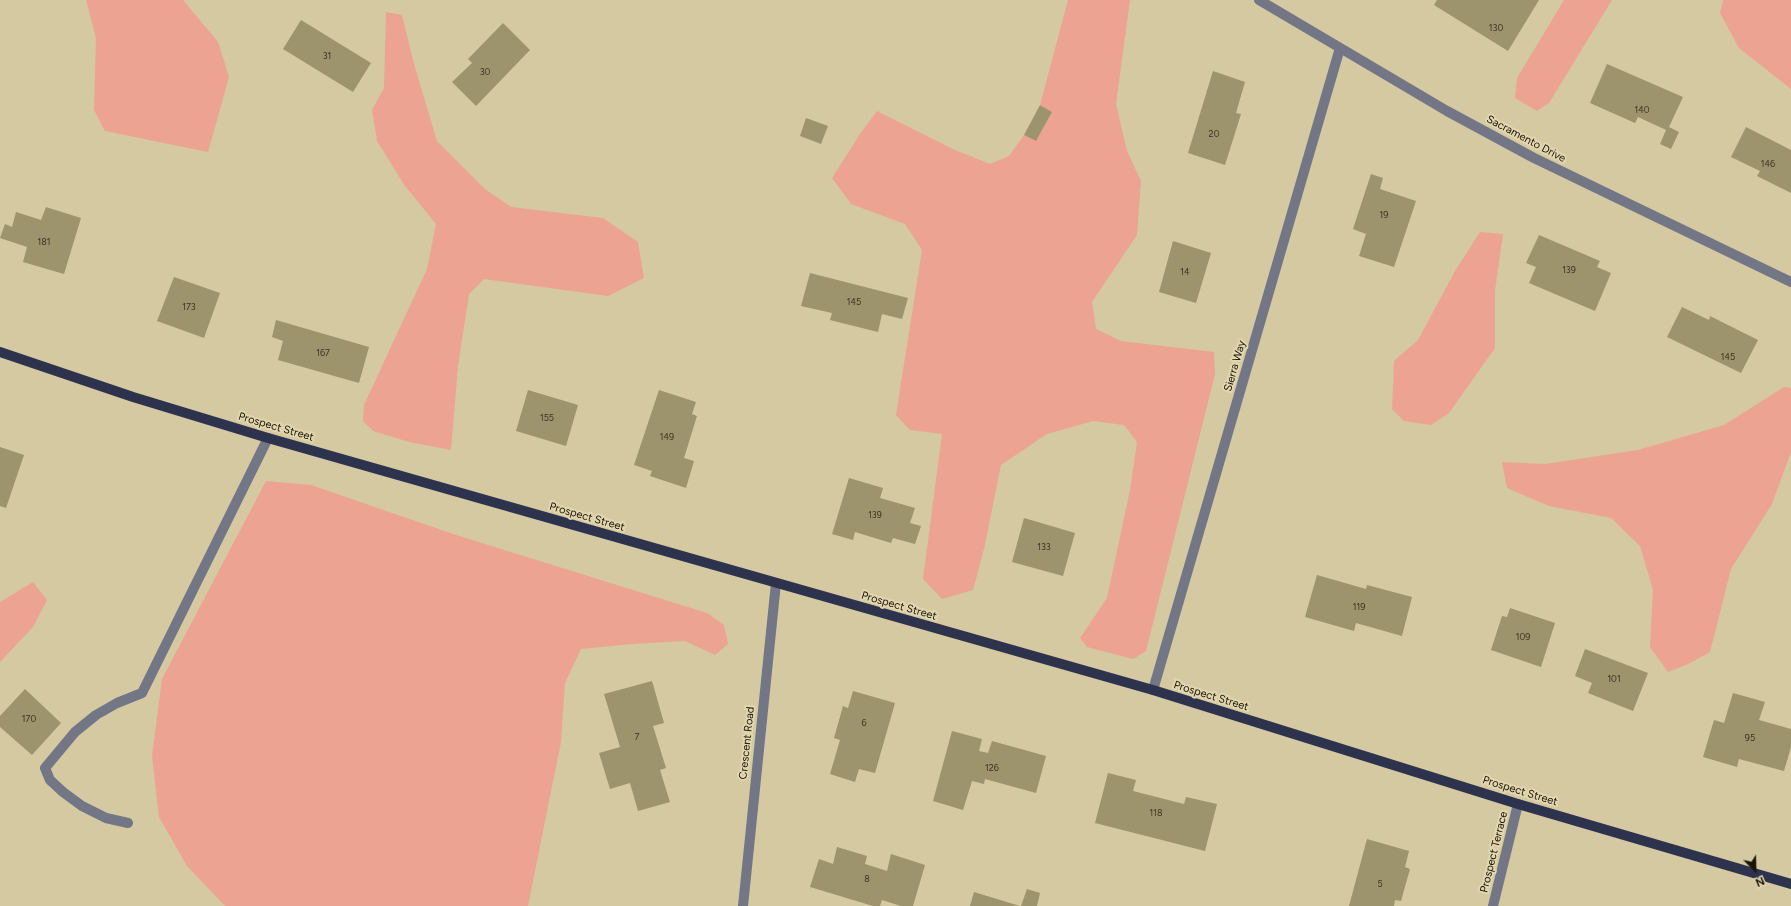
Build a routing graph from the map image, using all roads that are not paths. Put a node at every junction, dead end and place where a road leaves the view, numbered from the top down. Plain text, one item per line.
1 (1259, 0) edge
2 (1340, 48) junction
3 (1791, 282) edge
4 (0, 352) edge
5 (268, 438) junction
6 (776, 583) junction
7 (1153, 690) junction
8 (1518, 804) junction
9 (128, 823) dead end
10 (1791, 884) edge
11 (743, 906) edge
12 (1493, 906) edge

1 - 2 street, Sacramento Drive
2 - 3 street, Sacramento Drive
2 - 7 street, Sierra Way
4 - 5 main road, Prospect Street
5 - 6 main road, Prospect Street
5 - 9 street
6 - 7 main road, Prospect Street
6 - 11 street, Crescent Road
7 - 8 main road, Prospect Street
8 - 10 main road, Prospect Street
8 - 12 street, Prospect Terrace

